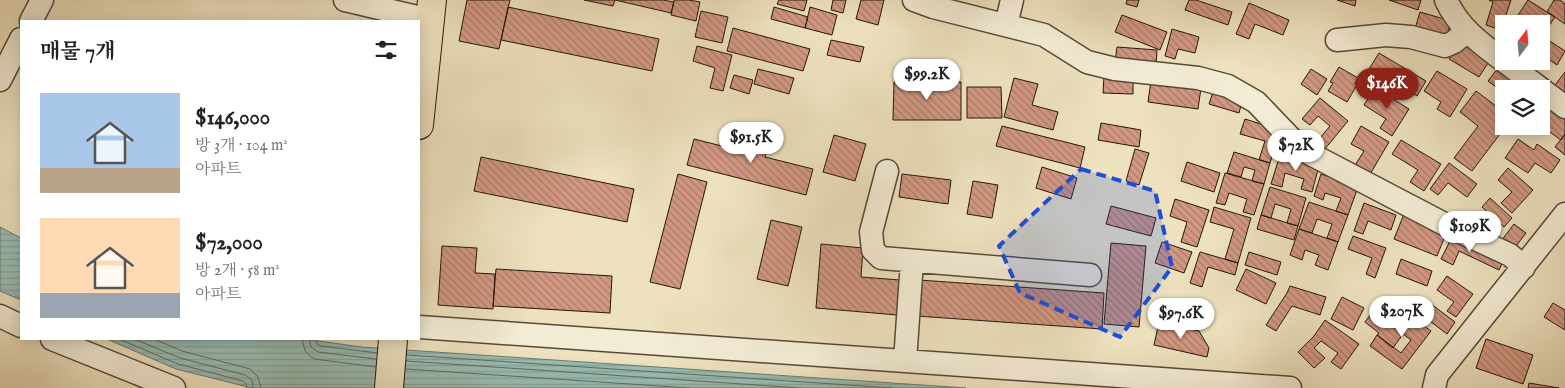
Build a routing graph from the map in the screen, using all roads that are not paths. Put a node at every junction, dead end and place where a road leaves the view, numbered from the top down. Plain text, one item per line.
1 (42, 0) edge
2 (345, 0) edge
3 (914, 0) edge
4 (1012, 0) edge
5 (1446, 0) edge
6 (431, 10) edge
7 (32, 20) edge
8 (1006, 25) junction
9 (1467, 31) junction
10 (1337, 40) dead end
11 (20, 41) edge
12 (1495, 54) edge
13 (1516, 70) edge
14 (0, 80) edge
15 (1529, 80) edge
16 (1550, 96) edge
17 (1565, 107) edge
18 (420, 115) edge
19 (887, 171) dead end
20 (1565, 214) edge
21 (912, 262) junction
22 (1524, 267) junction
23 (1090, 275) dead end
24 (0, 316) edge
25 (20, 326) edge
26 (420, 327) edge
27 (54, 340) edge
28 (393, 340) edge
29 (905, 361) junction
30 (174, 388) edge
31 (389, 388) edge
32 (1290, 388) edge
33 (1434, 388) edge

1 - 7 street
2 - 6 street
3 - 8 street
4 - 8 street
5 - 9 street
6 - 18 main road
8 - 22 street
9 - 10 street
9 - 12 street
11 - 14 street
13 - 15 street
16 - 17 street
19 - 21 street
20 - 22 street
21 - 23 street
21 - 29 street
22 - 33 street
24 - 25 street
26 - 29 street
27 - 30 street
28 - 31 main road
29 - 32 street

